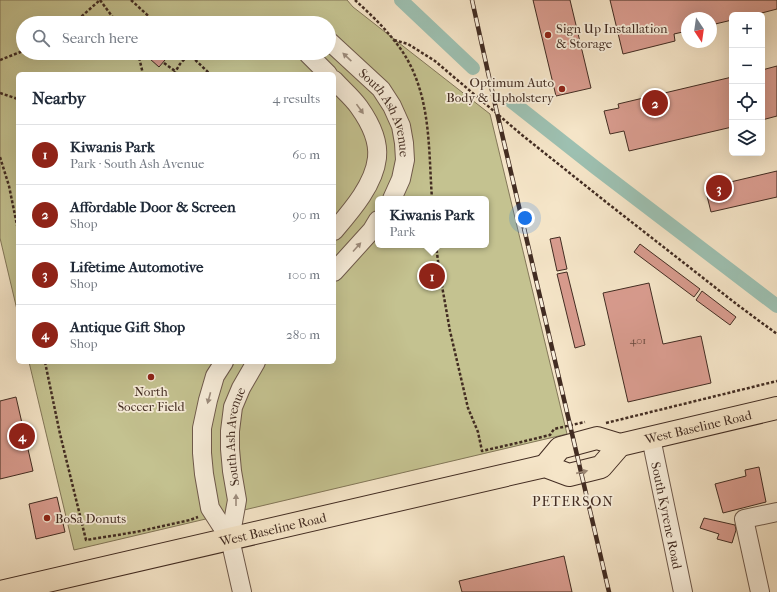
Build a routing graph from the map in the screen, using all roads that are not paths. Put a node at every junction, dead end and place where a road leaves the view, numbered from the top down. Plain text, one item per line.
1 (336, 47) edge
2 (314, 60) edge
3 (326, 72) edge
4 (336, 82) edge
5 (393, 196) edge
6 (375, 225) edge
7 (336, 229) edge
8 (336, 270) edge
9 (223, 364) edge
10 (255, 364) edge
11 (777, 408) edge
12 (651, 438) junction
13 (620, 446) junction
14 (545, 466) junction
15 (232, 471) junction
16 (204, 474) junction
17 (777, 512) edge
18 (230, 539) junction
19 (0, 592) edge
20 (242, 592) edge
21 (683, 592) edge
22 (760, 592) edge

5 -> 1 street, South Ash Avenue
2 - 3 street
4 -> 7 street, South Ash Avenue
8 -> 6 street
9 -> 16 street, South Ash Avenue
10 - 15 street, South Ash Avenue
11 - 12 main road, West Baseline Road
12 - 13 main road, West Baseline Road
12 - 21 street, South Kyrene Road
13 - 14 main road
14 -> 13 main road
14 - 18 main road, West Baseline Road
15 - 16 street
18 -> 15 street, South Ash Avenue
16 - 18 street, South Ash Avenue
17 - 22 street
18 - 19 main road, West Baseline Road
18 - 20 street, South Ash Avenue

